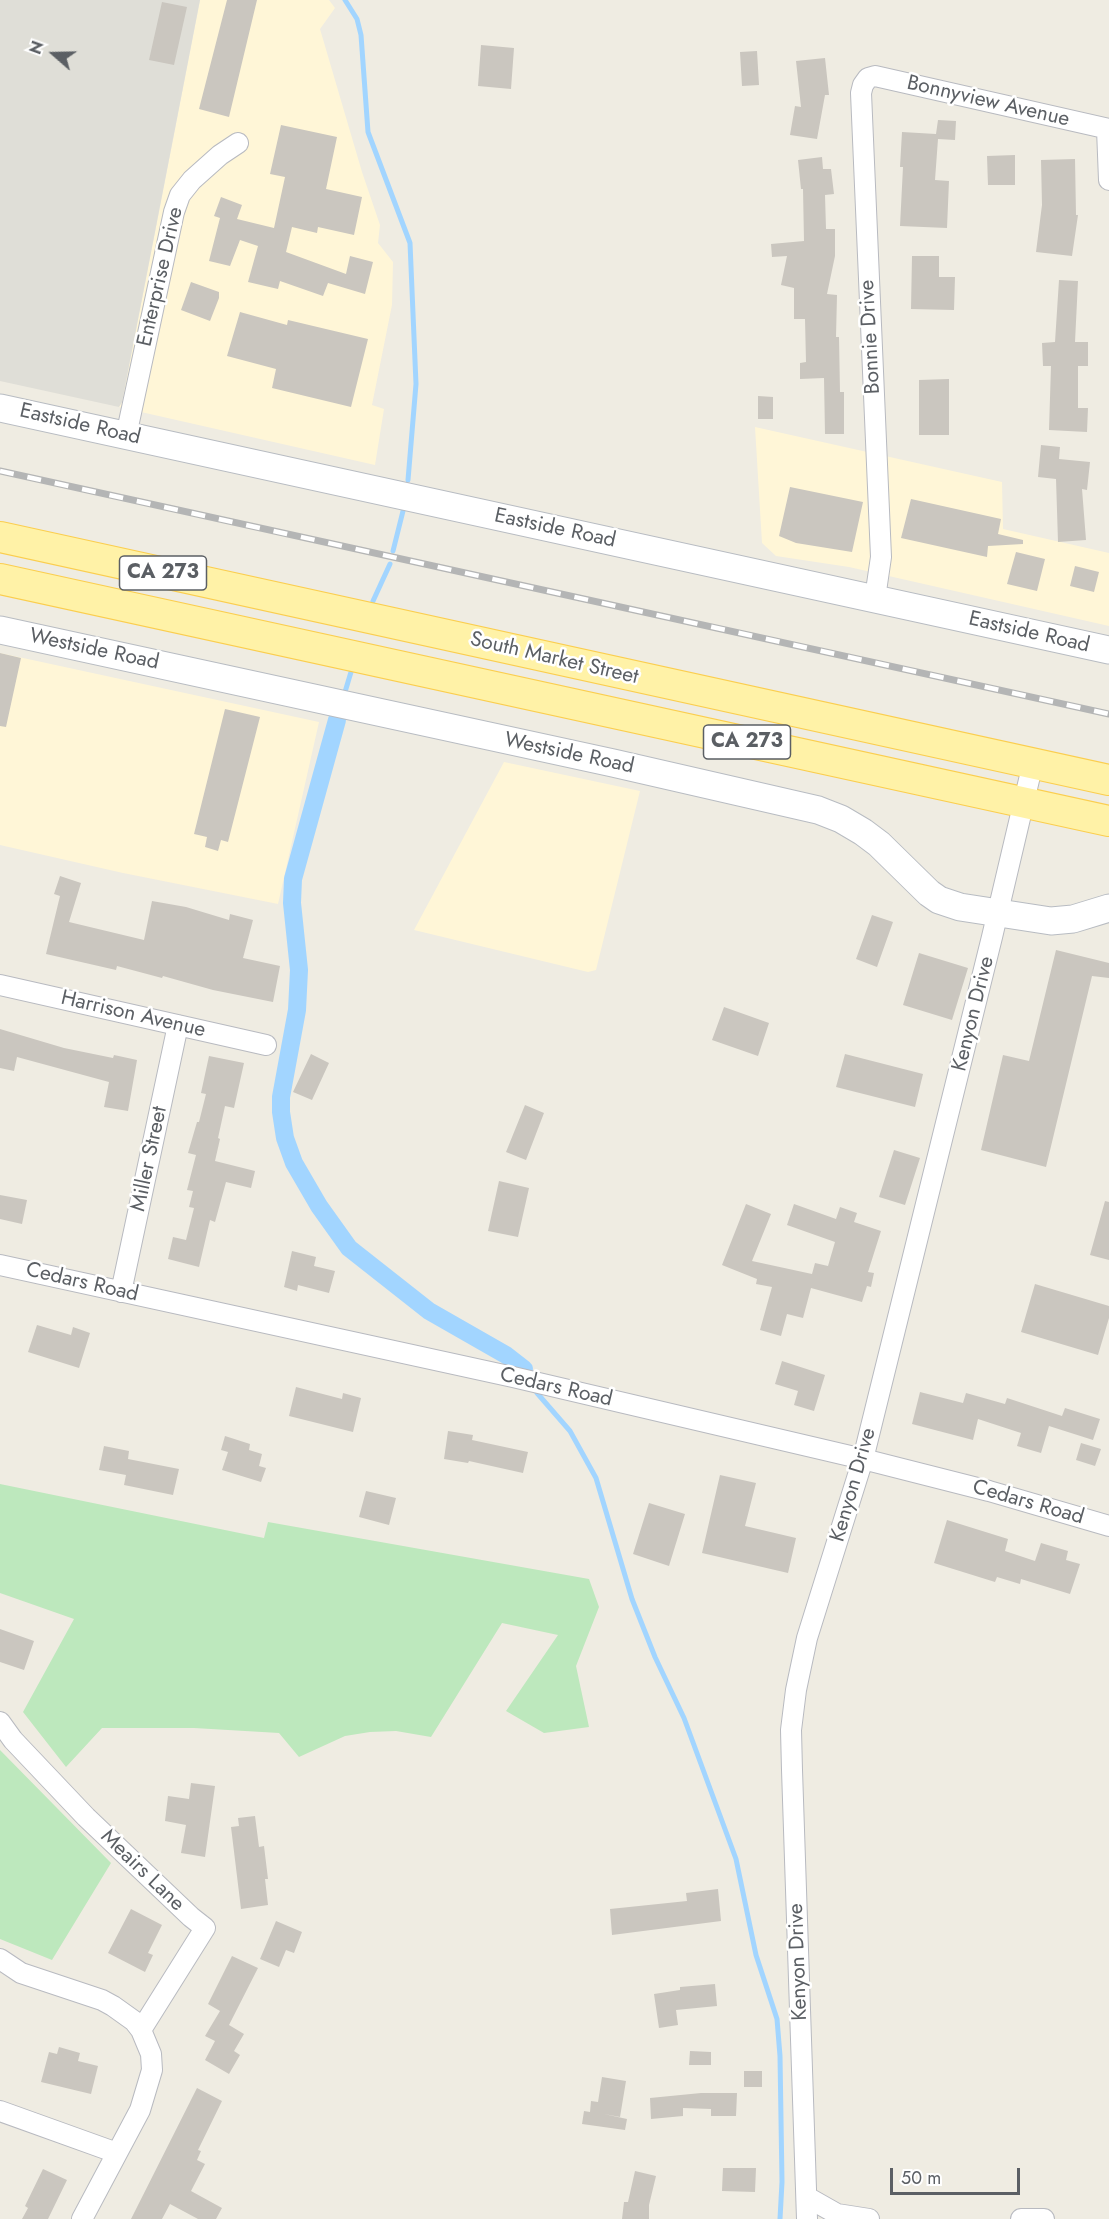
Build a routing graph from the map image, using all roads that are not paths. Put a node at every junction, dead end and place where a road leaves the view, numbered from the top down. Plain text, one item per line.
1 (868, 78) joint
2 (1108, 129) edge
3 (238, 143) dead end
4 (1109, 180) edge
5 (0, 408) edge
6 (126, 436) junction
7 (0, 537) edge
8 (0, 579) edge
9 (875, 598) junction
10 (0, 630) edge
11 (1109, 650) edge
12 (1033, 763) junction
13 (1109, 780) edge
14 (1023, 802) junction
15 (1109, 821) edge
16 (1109, 908) edge
17 (998, 914) junction
18 (0, 985) edge
19 (178, 1025) junction
20 (266, 1045) dead end
21 (0, 1265) edge
22 (121, 1292) junction
23 (863, 1459) junction
24 (1109, 1526) edge
25 (0, 1722) edge
26 (0, 1959) edge
27 (141, 2030) junction
28 (0, 2111) edge
29 (117, 2153) junction
30 (807, 2197) junction
31 (82, 2219) edge
32 (807, 2219) edge
33 (869, 2219) edge
34 (1021, 2219) edge
35 (1044, 2219) edge

1 - 2 street, Bonnyview Avenue
1 - 9 street, Bonnie Drive
2 - 4 street
3 - 6 street, Enterprise Drive
5 - 6 street, Eastside Road
6 - 9 street, Eastside Road
7 - 12 main road, South Market Street / CA 273
8 - 14 main road, South Market Street / CA 273
9 - 11 street, Eastside Road
10 - 17 street, Westside Road
12 - 13 main road, South Market Street / CA 273
12 - 14 street, Kenyon Drive
14 - 15 main road, South Market Street / CA 273
14 - 17 street, Kenyon Drive
16 - 17 street, Westside Road
17 - 23 street, Kenyon Drive
18 - 19 street, Harrison Avenue
19 - 20 street, Harrison Avenue
19 - 22 street, Miller Street
21 - 22 street, Cedars Road
22 - 23 street, Cedars Road
23 - 24 street, Cedars Road
23 - 30 street, Kenyon Drive
25 - 27 street, Meairs Lane
26 - 27 street
27 - 29 street
28 - 29 street
29 - 31 street
30 - 32 street, Kenyon Drive
30 - 33 street
34 - 35 street

